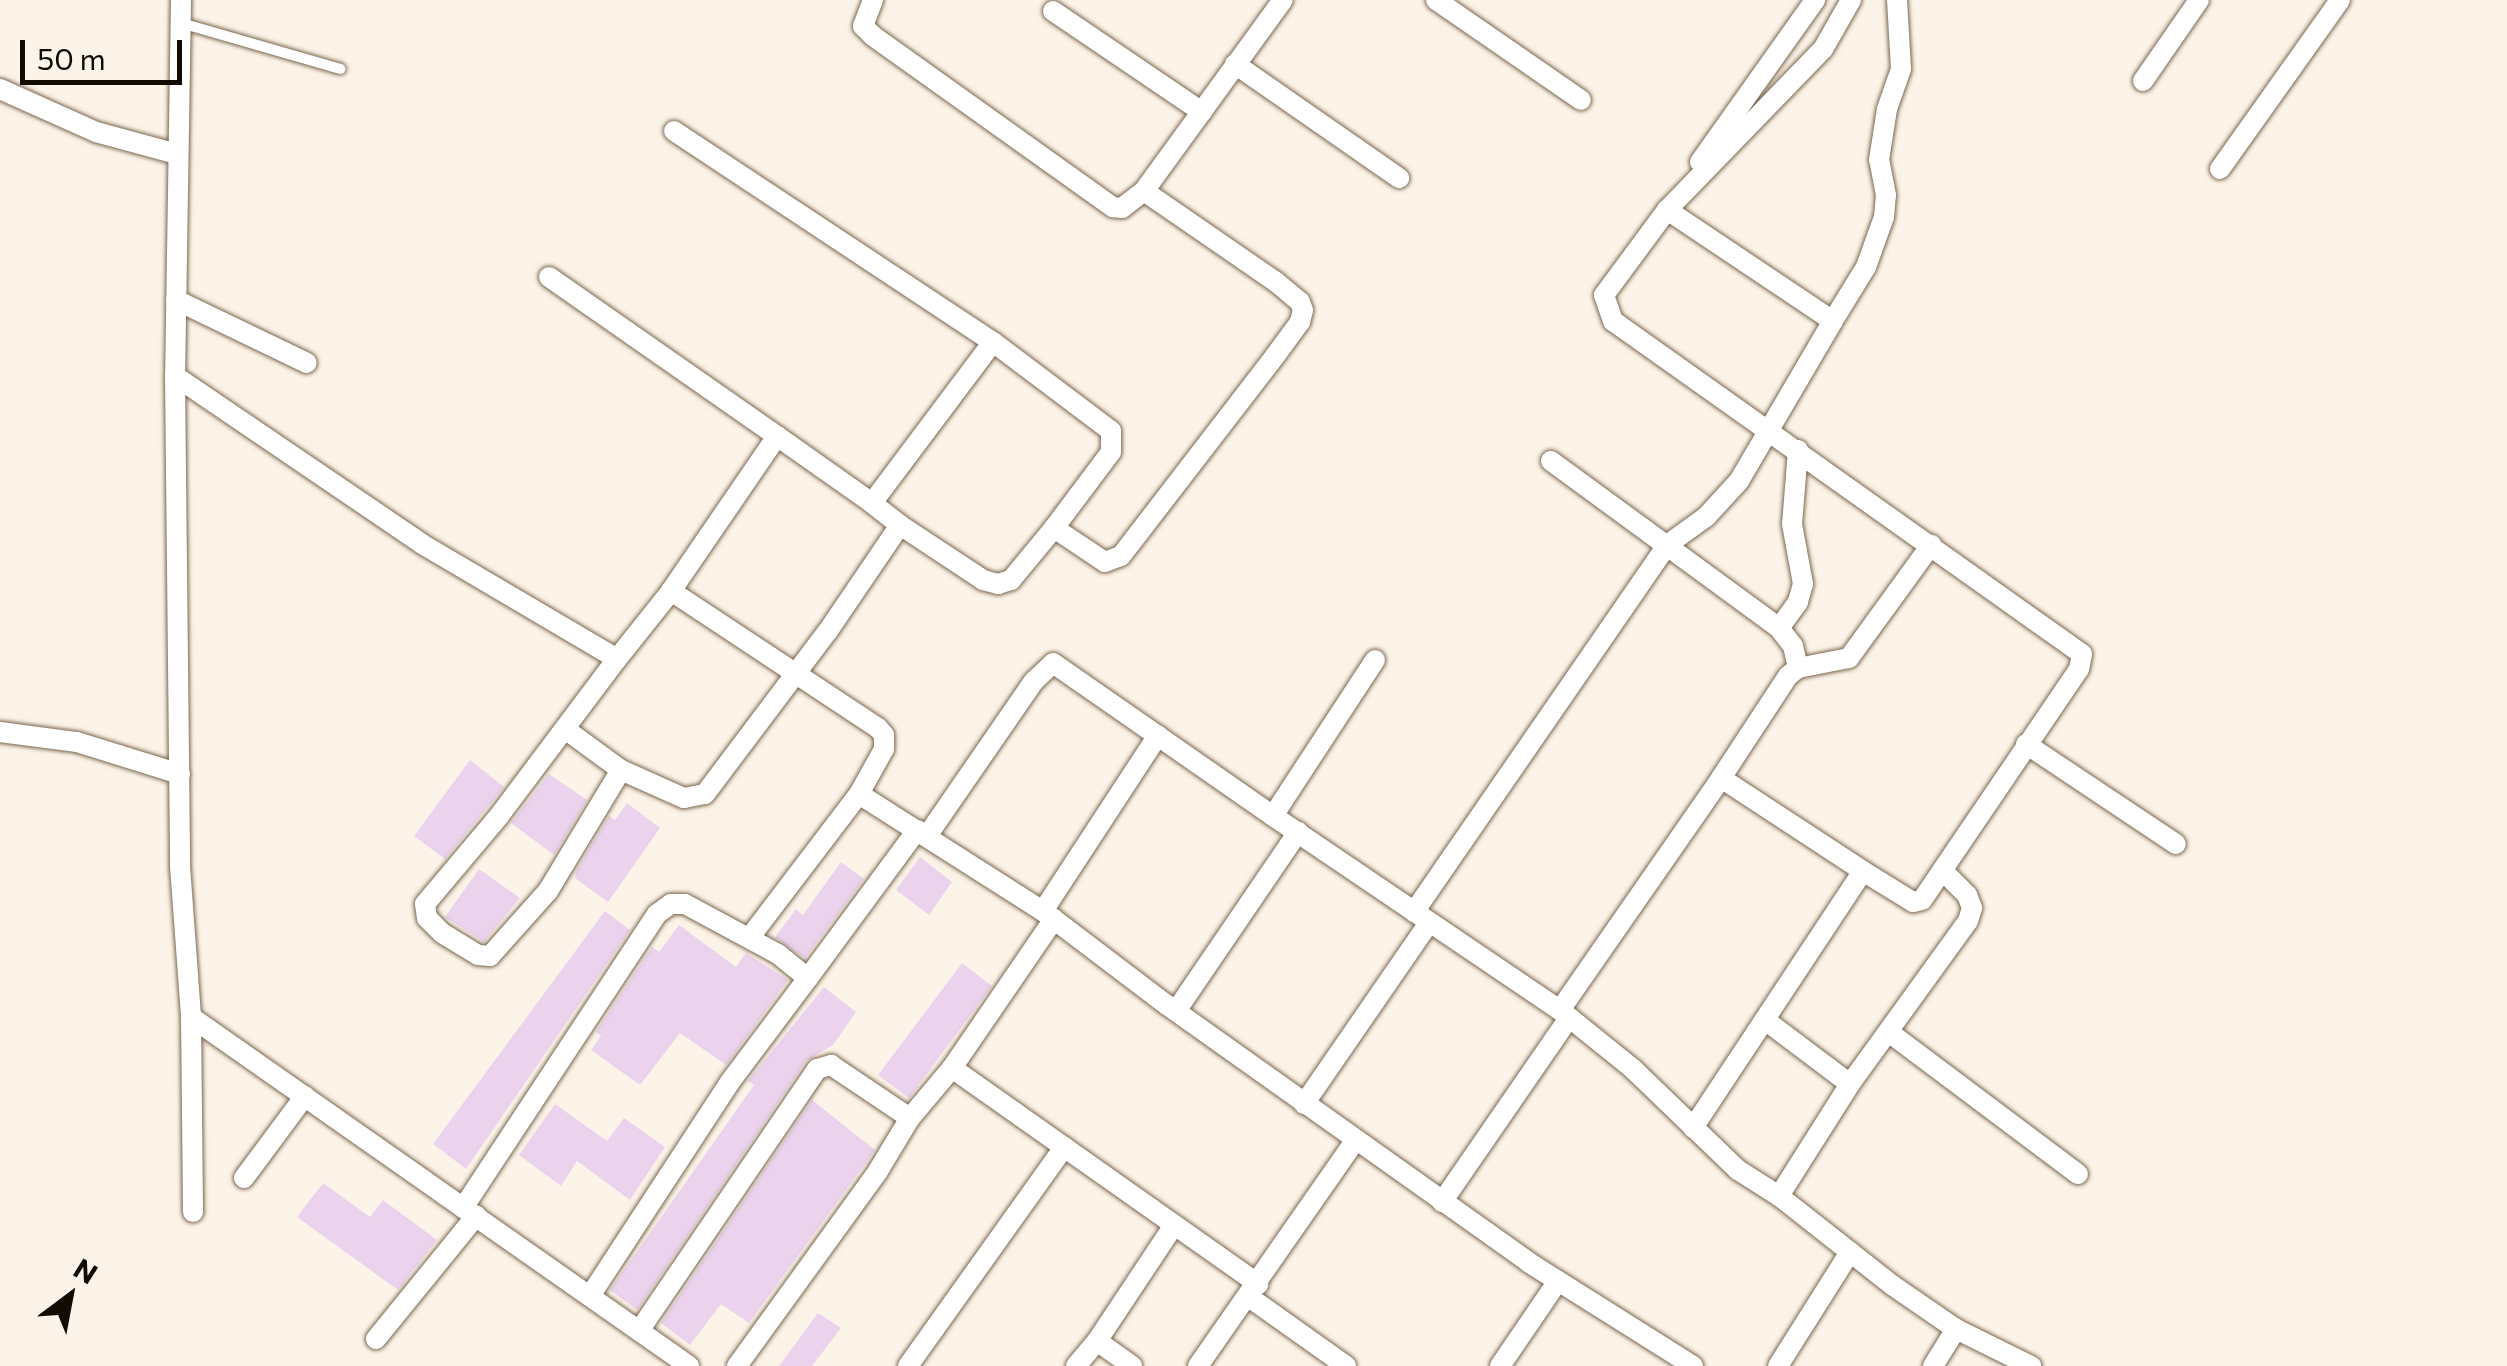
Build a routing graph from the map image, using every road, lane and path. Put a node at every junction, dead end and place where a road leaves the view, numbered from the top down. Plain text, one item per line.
1 (181, 0) edge
2 (873, 0) edge
3 (1283, 0) edge
4 (1436, 0) edge
5 (1815, 0) edge
6 (1851, 0) edge
7 (1897, 0) edge
8 (2199, 0) edge
9 (2340, 0) edge
10 (1052, 11) dead end
11 (181, 23) junction
12 (1235, 64) junction
13 (340, 68) dead end
14 (2143, 81) dead end
15 (0, 89) edge
16 (1581, 100) dead end
17 (1202, 112) junction
18 (674, 131) dead end
19 (177, 154) junction
20 (2220, 169) dead end
21 (1399, 178) dead end
22 (1696, 178) junction
23 (1144, 191) junction
24 (1667, 210) junction
25 (549, 276) dead end
26 (176, 300) junction
27 (1834, 319) junction
28 (993, 342) junction
29 (307, 363) dead end
30 (176, 376) junction
31 (1768, 429) junction
32 (776, 436) junction
33 (1798, 450) junction
34 (1551, 461) dead end
35 (872, 504) junction
36 (900, 525) junction
37 (1054, 528) junction
38 (1667, 545) junction
39 (1932, 545) junction
40 (670, 590) junction
41 (1779, 628) junction
42 (617, 659) junction
43 (1375, 660) dead end
44 (1798, 668) junction
45 (796, 676) junction
46 (565, 729) junction
47 (0, 732) edge
48 (1158, 735) junction
49 (2026, 744) junction
50 (621, 770) junction
51 (180, 774) junction
52 (1720, 778) junction
53 (859, 794) junction
54 (1273, 816) junction
55 (1298, 832) junction
56 (922, 833) junction
57 (2176, 844) dead end
58 (1942, 870) junction
59 (1863, 871) junction
60 (1049, 915) junction
61 (1421, 918) junction
62 (750, 936) junction
63 (808, 978) junction
64 (1176, 1012) junction
65 (1564, 1014) junction
66 (191, 1017) junction
67 (1765, 1020) junction
68 (1890, 1033) junction
69 (952, 1068) junction
70 (1850, 1084) junction
71 (305, 1096) junction
72 (1304, 1104) junction
73 (910, 1118) junction
74 (1693, 1128) junction
75 (1355, 1141) junction
76 (1064, 1147) junction
77 (2078, 1174) dead end
78 (244, 1178) dead end
79 (1779, 1196) junction
80 (1442, 1202) junction
81 (193, 1212) dead end
82 (470, 1212) junction
83 (1174, 1225) junction
84 (1850, 1252) junction
85 (1558, 1281) junction
86 (1253, 1291) junction
87 (590, 1296) junction
88 (639, 1330) junction
89 (1956, 1330) junction
90 (376, 1338) dead end
91 (1096, 1341) junction
92 (689, 1366) edge
93 (737, 1366) edge
94 (908, 1366) edge
95 (1076, 1366) edge
96 (1132, 1366) edge
97 (1198, 1366) edge
98 (1346, 1366) edge
99 (1500, 1366) edge
100 (1693, 1366) edge
101 (1778, 1366) edge
102 (1933, 1366) edge
103 (2031, 1366) edge

1 - 11 street
2 - 23 street
3 - 12 street
4 - 16 street
5 - 22 street
6 - 22 street
7 - 27 street
8 - 14 street
9 - 20 street
10 - 17 street
11 - 13 lane
11 - 19 street
12 - 17 street
12 - 21 street
15 - 19 street
17 - 23 street
18 - 28 street
19 - 26 street
22 - 24 street
23 - 37 street
24 - 27 street
24 - 31 street
25 - 32 street
26 - 29 street
26 - 30 street
27 - 31 street
28 - 35 street
28 - 37 street
30 - 42 street
30 - 51 street
31 - 33 street
31 - 38 street
32 - 35 street
32 - 40 street
33 - 39 street
33 - 41 street
34 - 38 street
35 - 36 street
36 - 37 street
36 - 45 street
38 - 41 street
38 - 61 street
39 - 44 street
39 - 49 street
40 - 42 street
40 - 45 street
41 - 44 street
42 - 46 street
43 - 54 street
44 - 52 street
45 - 50 street
45 - 53 street
46 - 50 street
46 - 50 street
47 - 51 street
48 - 54 street
48 - 56 street
48 - 60 street
49 - 57 street
49 - 58 street
51 - 66 street
52 - 59 street
52 - 65 street
53 - 56 street
53 - 62 street
54 - 55 street
55 - 61 street
55 - 64 street
56 - 60 street
56 - 63 street
58 - 59 street
58 - 68 street
59 - 67 street
60 - 64 street
60 - 69 street
61 - 65 street
61 - 72 street
62 - 63 street
62 - 82 street
63 - 87 street
64 - 72 street
65 - 74 street
65 - 80 street
66 - 71 street
66 - 81 street
67 - 70 street
67 - 74 street
68 - 70 street
68 - 77 street
69 - 73 street
69 - 76 street
70 - 79 street
71 - 78 street
71 - 82 street
72 - 75 street
73 - 88 street
73 - 93 street
74 - 79 street
75 - 80 street
75 - 86 street
76 - 83 street
76 - 94 street
79 - 84 street
80 - 85 street
82 - 87 street
82 - 90 street
83 - 86 street
83 - 91 street
84 - 89 street
84 - 101 street
85 - 99 street
85 - 100 street
86 - 97 street
86 - 98 street
87 - 88 street
88 - 92 street
89 - 102 street
89 - 103 street
91 - 95 street
91 - 96 street

